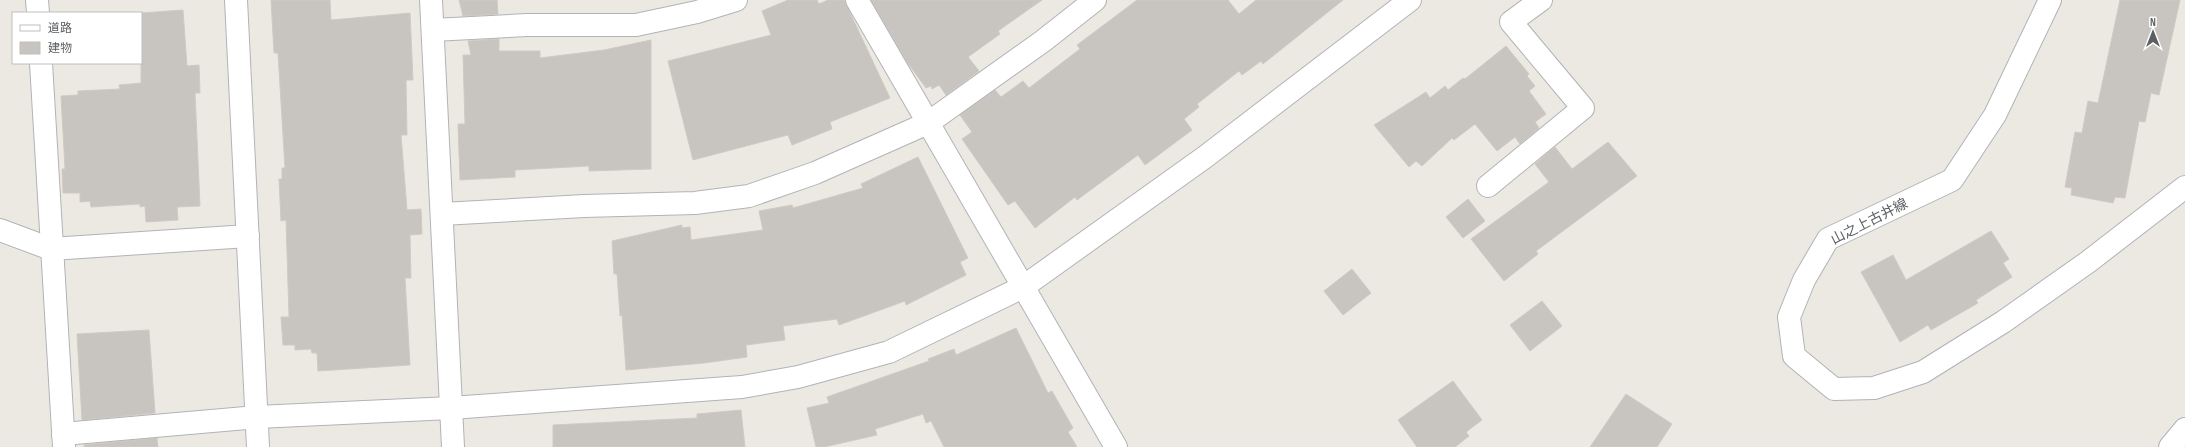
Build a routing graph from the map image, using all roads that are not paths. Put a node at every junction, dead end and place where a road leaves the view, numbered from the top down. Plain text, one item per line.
1 (37, 0) edge
2 (236, 0) edge
3 (431, 0) edge
4 (736, 0) edge
5 (856, 0) edge
6 (1095, 0) edge
7 (1410, 0) edge
8 (1541, 0) edge
9 (2050, 0) edge
10 (38, 12) edge
11 (434, 30) junction
12 (41, 64) edge
13 (928, 123) junction
14 (1488, 186) dead end
15 (2185, 187) edge
16 (442, 214) junction
17 (0, 230) edge
18 (248, 236) junction
19 (51, 249) junction
20 (1023, 287) junction
21 (451, 408) junction
22 (257, 417) junction
23 (2185, 429) edge
24 (63, 440) edge
25 (258, 447) edge
26 (453, 447) edge
27 (1116, 447) edge
28 (2170, 447) edge

1 - 10 street
2 - 18 street
3 - 11 street
4 - 11 street
5 - 13 street
6 - 13 street
7 - 20 street
8 - 14 street
9 - 15 street, 山之上古井線
11 - 16 street
12 - 19 street
13 - 16 street
13 - 20 street
16 - 21 street
17 - 19 street
18 - 19 street
18 - 22 street
19 - 24 street
20 - 21 street
20 - 27 street
21 - 22 street
21 - 26 street
22 - 24 street
22 - 25 street
23 - 28 street

